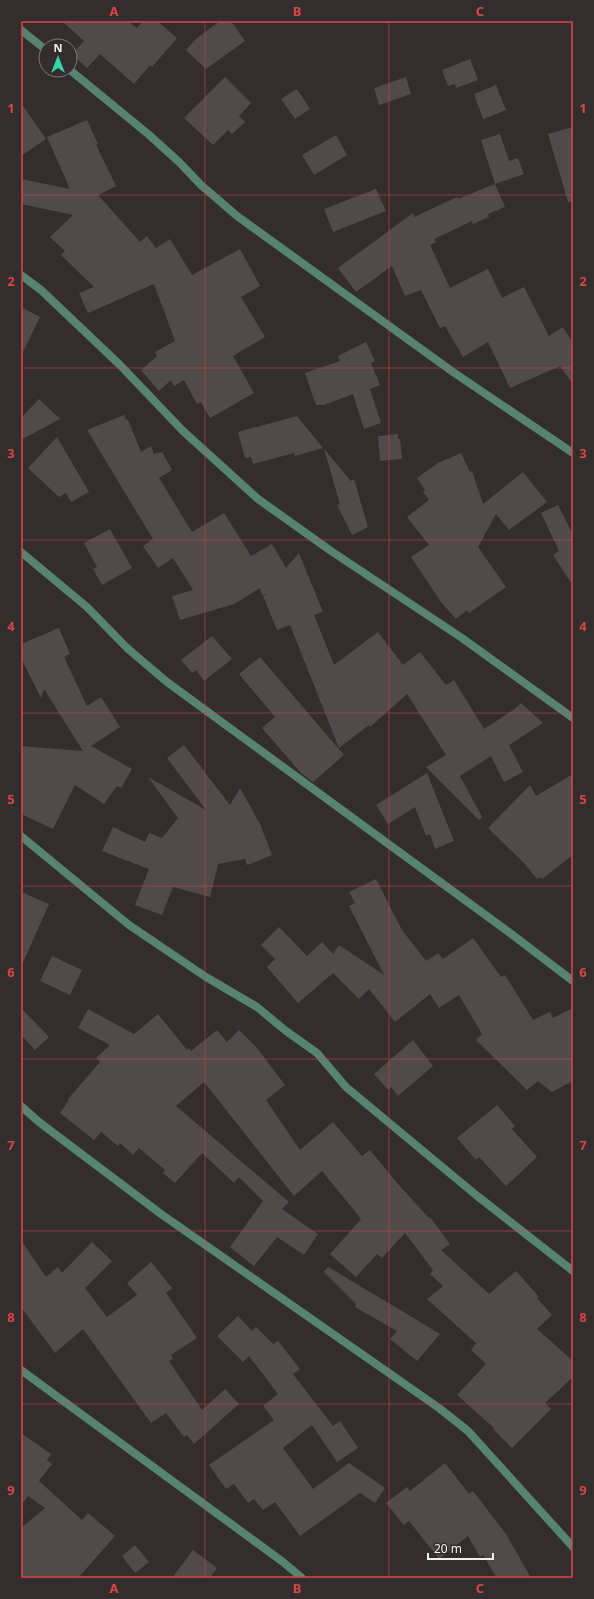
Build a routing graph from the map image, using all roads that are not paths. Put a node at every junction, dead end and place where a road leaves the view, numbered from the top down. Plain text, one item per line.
1 (21, 30) edge
2 (38, 44) edge
3 (78, 77) edge
4 (21, 275) edge
5 (573, 453) edge
6 (21, 552) edge
7 (573, 718) edge
8 (21, 836) edge
9 (573, 981) edge
10 (21, 1106) edge
11 (573, 1271) edge
12 (21, 1370) edge
13 (573, 1547) edge
14 (302, 1578) edge

1 - 2 street
3 - 5 street
4 - 7 street
6 - 9 street
8 - 11 street
10 - 13 street
12 - 14 street

